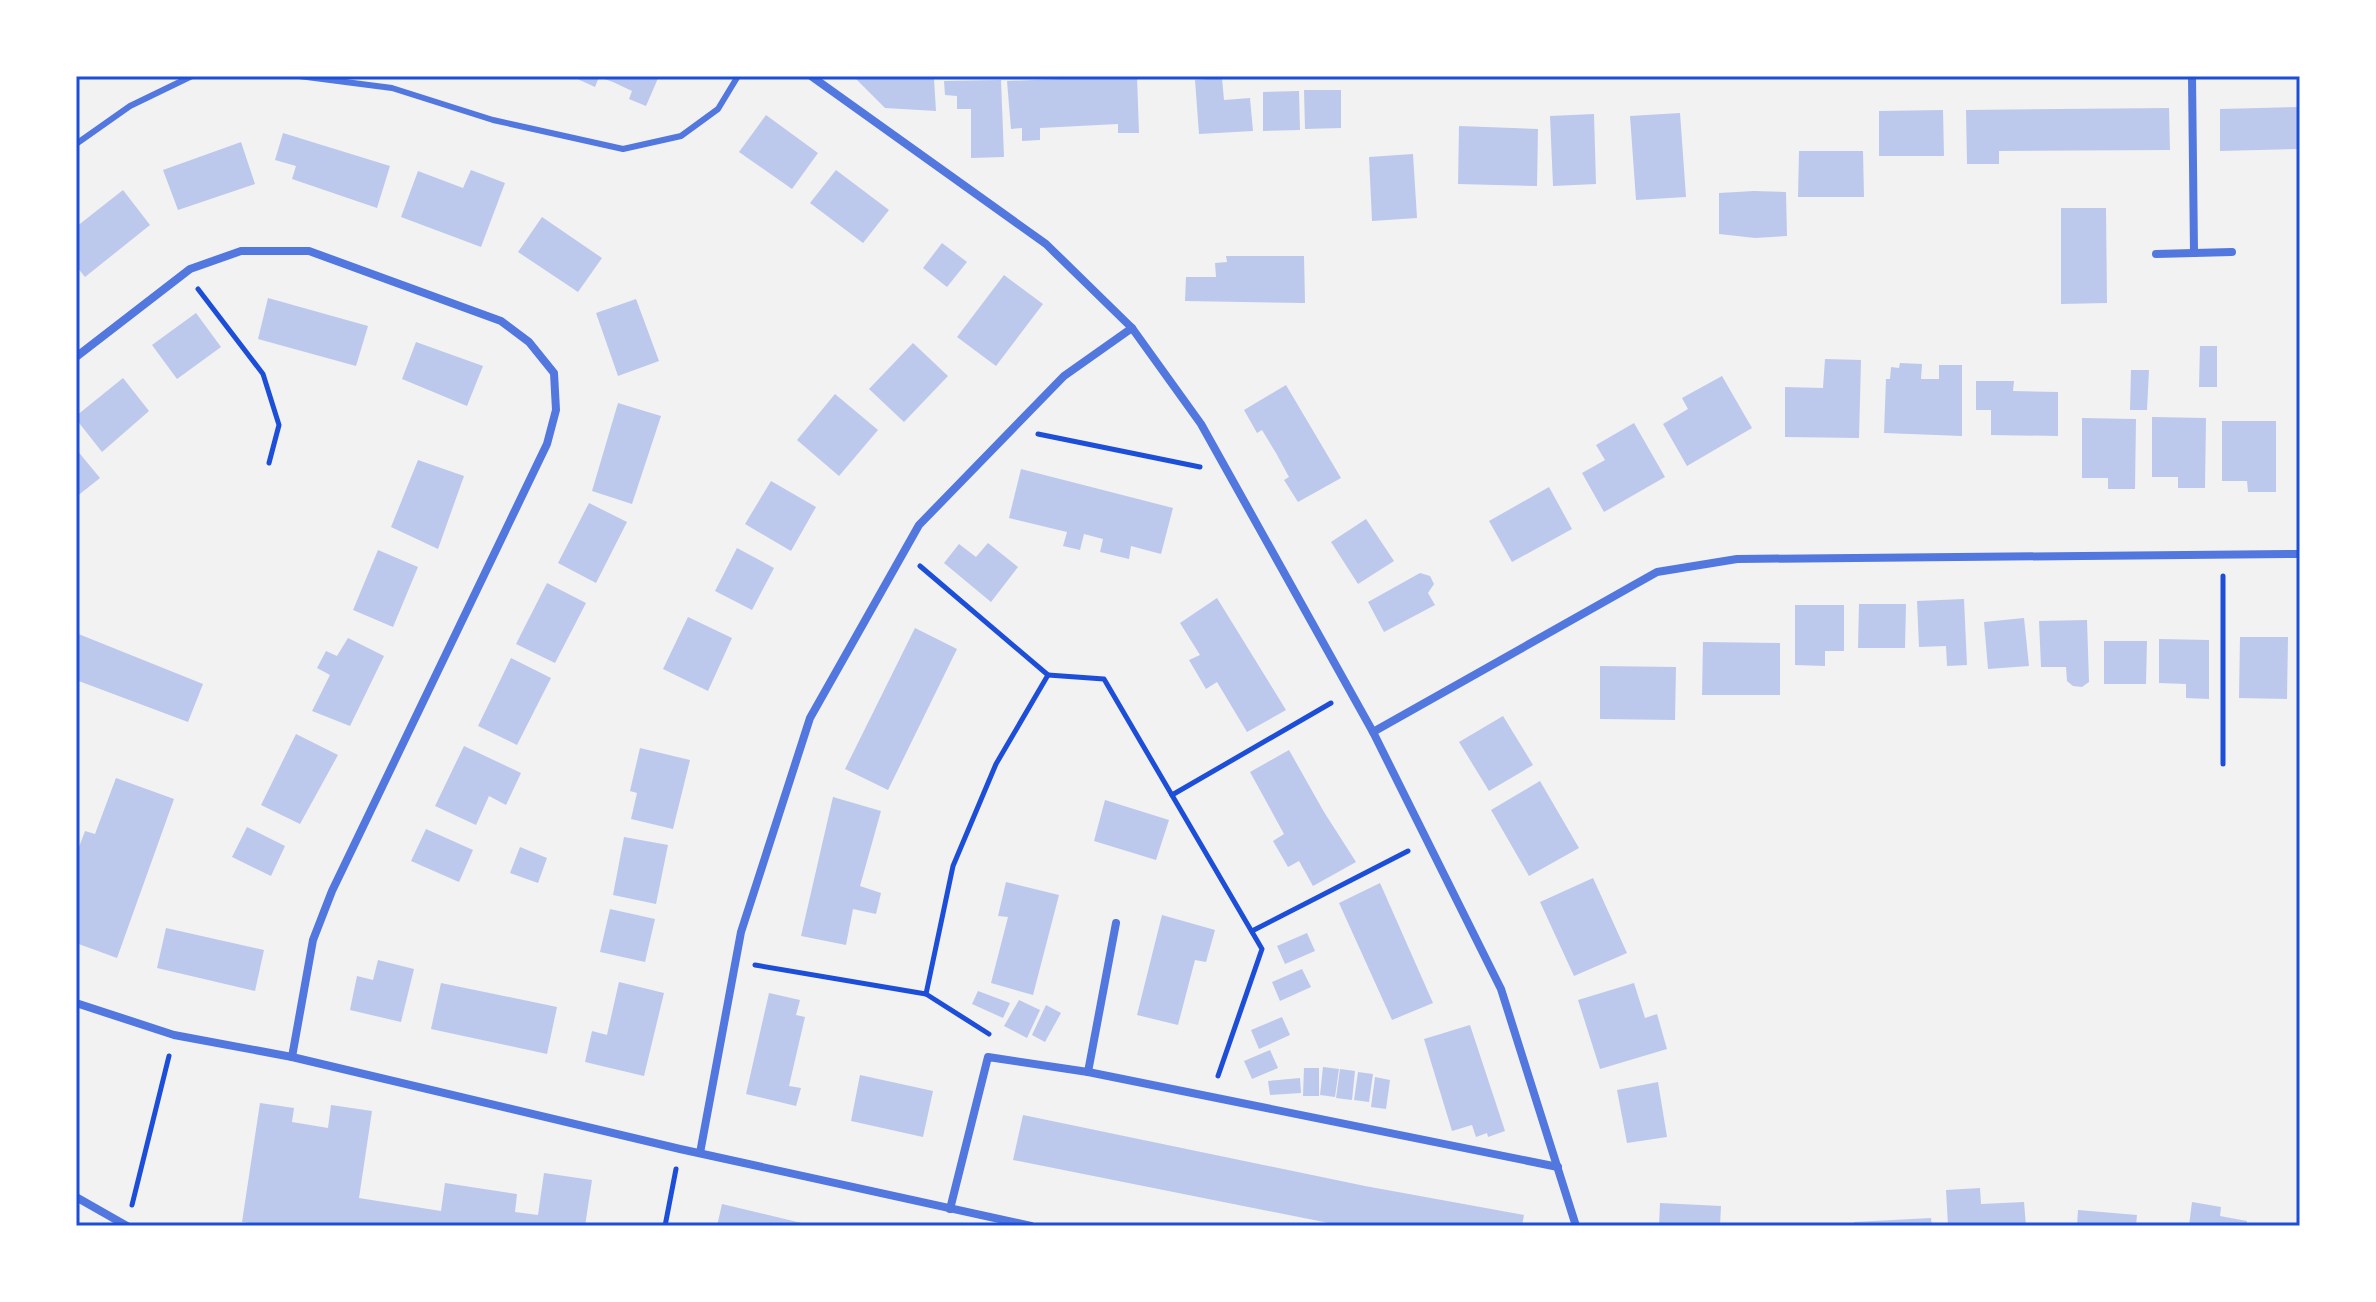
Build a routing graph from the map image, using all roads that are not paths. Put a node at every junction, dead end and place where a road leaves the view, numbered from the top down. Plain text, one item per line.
1 (192, 76) edge
2 (299, 76) edge
3 (738, 76) edge
4 (811, 76) edge
5 (2192, 76) edge
6 (76, 144) edge
7 (2232, 252) dead end
8 (2194, 253) junction
9 (2156, 254) dead end
10 (1132, 328) junction
11 (76, 357) edge
12 (2300, 554) edge
13 (1373, 732) junction
14 (1116, 923) dead end
15 (76, 1003) edge
16 (292, 1057) junction
17 (1088, 1072) junction
18 (700, 1153) junction
19 (1558, 1167) junction
20 (76, 1197) edge
21 (950, 1209) junction
22 (127, 1226) edge
23 (1031, 1226) edge
24 (1576, 1226) edge

1 - 6 lane
2 - 3 lane
4 - 10 street
5 - 8 street
7 - 8 street
8 - 9 street
10 - 13 street
10 - 18 street
11 - 16 street
12 - 13 street
13 - 19 street
14 - 17 street
15 - 16 street
16 - 18 street
17 - 19 street
17 - 21 street
18 - 21 street
19 - 24 street
20 - 22 street
21 - 23 street

